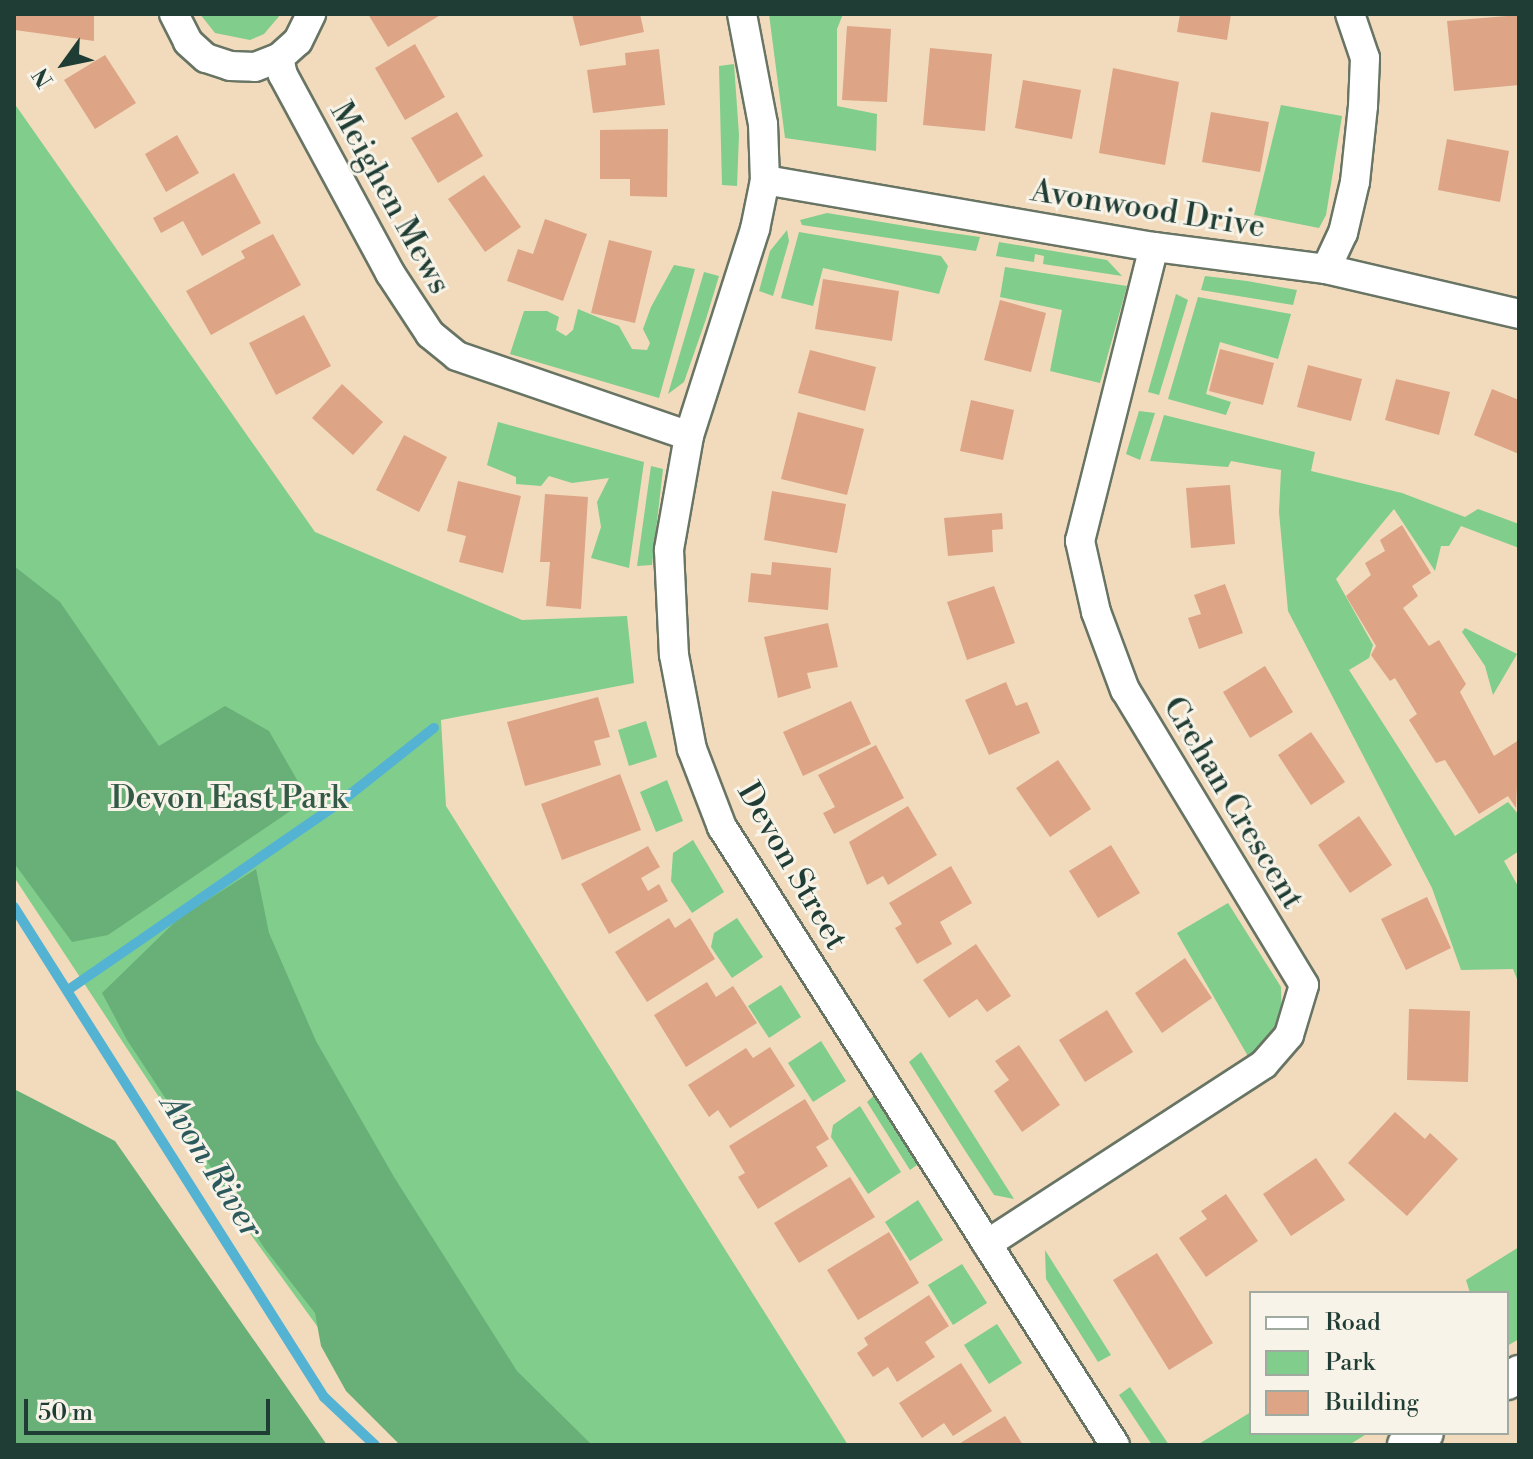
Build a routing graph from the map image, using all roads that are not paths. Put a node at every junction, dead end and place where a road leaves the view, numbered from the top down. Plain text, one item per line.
1 (174, 14) edge
2 (311, 14) edge
3 (742, 14) edge
4 (1350, 14) edge
5 (279, 58) junction
6 (765, 180) junction
7 (1154, 247) junction
8 (1326, 269) junction
9 (1519, 314) edge
10 (689, 436) junction
11 (987, 1244) junction
12 (1115, 1445) edge

1 - 5 street
2 - 5 street
3 - 6 street, Devon Street
4 - 8 street
5 - 10 street, Meighen Mews
6 - 7 street, Avonwood Drive
6 - 10 street, Devon Street
7 - 8 street, Avonwood Drive
7 - 11 street, Crehan Crescent
8 - 9 street, Avonwood Drive
10 - 11 street, Devon Street
11 - 12 street, Devon Street

